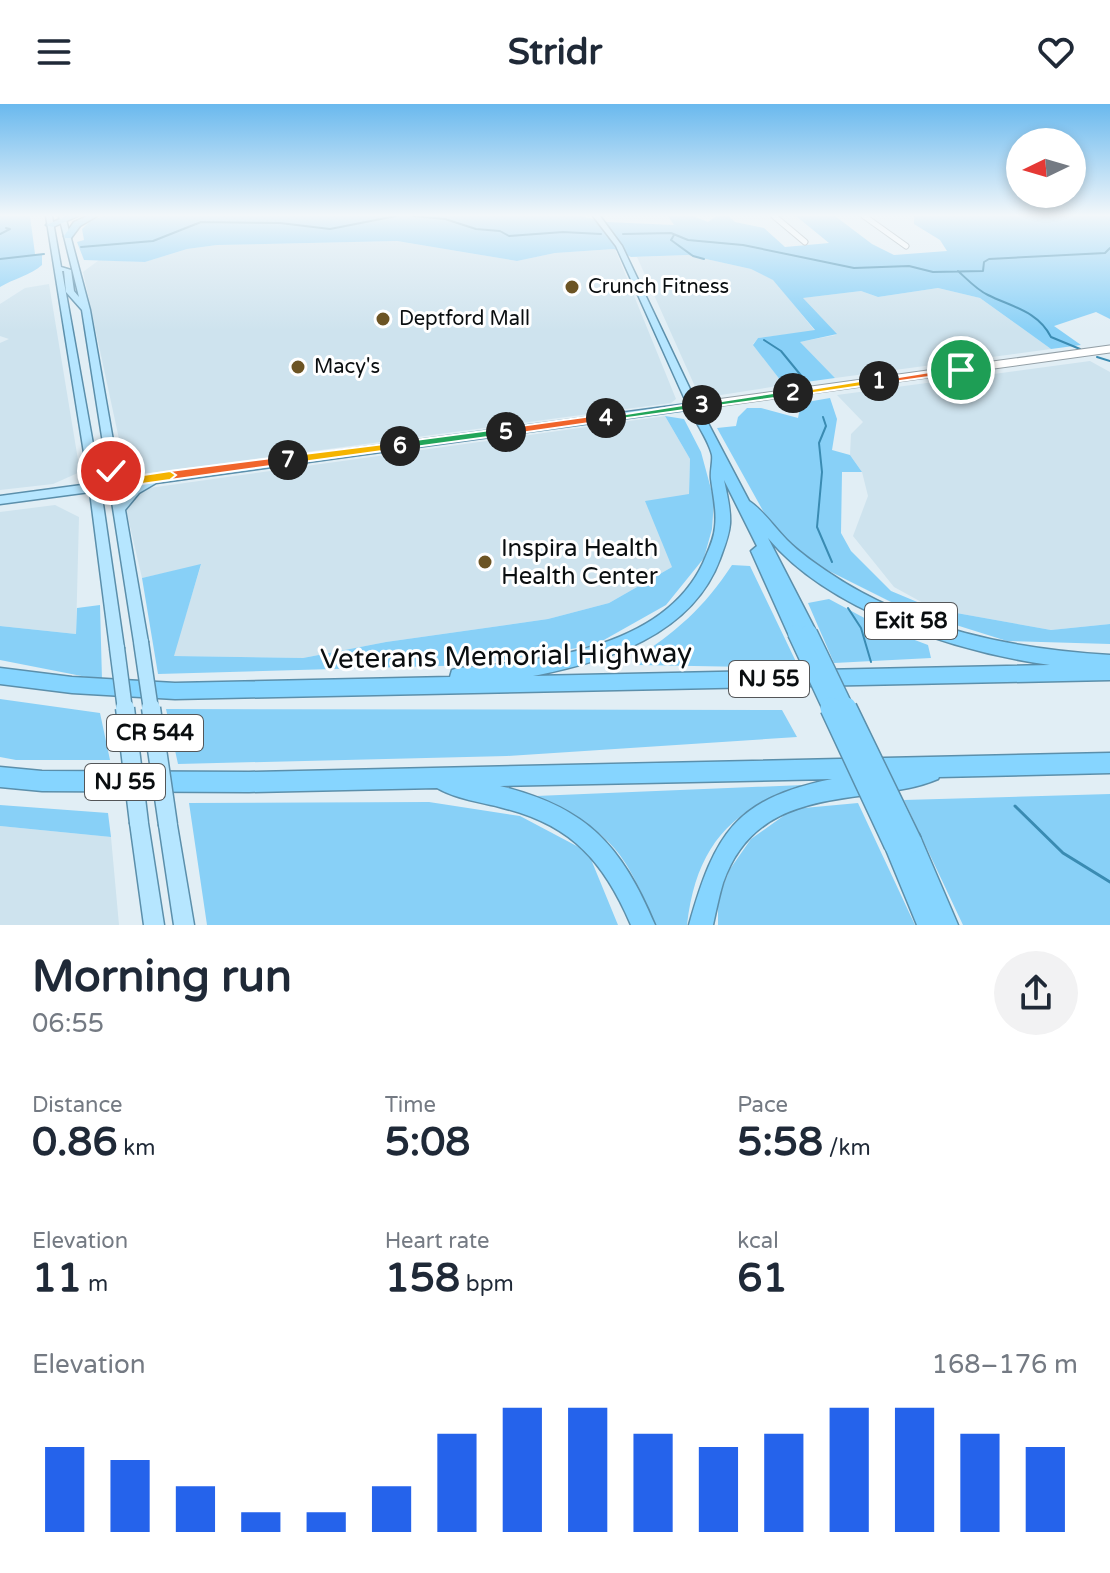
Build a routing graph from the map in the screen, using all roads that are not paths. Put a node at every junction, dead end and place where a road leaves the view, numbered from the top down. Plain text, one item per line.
1 (55, 254) edge
2 (62, 254) edge
3 (72, 254) edge
4 (624, 254) edge
5 (57, 268) junction
6 (75, 269) junction
7 (86, 310) junction
8 (1110, 349) edge
9 (693, 406) junction
10 (718, 458) junction
11 (91, 468) junction
12 (160, 477) junction
13 (728, 478) junction
14 (113, 483) junction
15 (94, 486) junction
16 (47, 493) junction
17 (0, 500) edge
18 (745, 505) junction
19 (118, 511) junction
20 (803, 633) junction
21 (1110, 663) edge
22 (1110, 672) edge
23 (0, 676) edge
24 (428, 686) junction
25 (1110, 763) edge
26 (941, 768) junction
27 (0, 777) edge
28 (437, 779) junction
29 (903, 843) junction
30 (154, 925) edge
31 (184, 925) edge
32 (643, 925) edge
33 (701, 925) edge
34 (929, 925) edge
35 (946, 925) edge

1 - 5 main road, CR 544
2 - 6 main road
3 - 6 main road, CR 544
4 - 9 main road
5 - 7 main road
5 - 11 main road, CR 544
6 - 7 main road, CR 544
7 - 14 main road, CR 544
8 - 9 street
9 - 10 highway
9 - 12 main road
10 - 13 highway
10 - 24 highway
11 - 15 main road, CR 544
11 - 16 main road
12 - 14 main road
12 - 19 main road
13 - 18 highway, Exit 58
13 - 20 highway
14 - 15 main road
14 - 19 main road, CR 544
15 - 16 main road
15 - 30 main road, CR 544, bridge
16 - 17 main road
18 - 20 highway, Exit 58
18 - 21 highway, Exit 58
19 - 31 main road, CR 544, bridge
20 - 29 highway, bridge
22 - 24 highway, Veterans Memorial Highway / NJ 55
23 - 24 highway, Veterans Memorial Highway / NJ 55
25 - 26 highway, NJ 55
26 - 28 highway, NJ 55
26 - 33 highway
27 - 28 highway, NJ 55
28 - 32 highway
29 - 34 highway
29 - 35 highway

